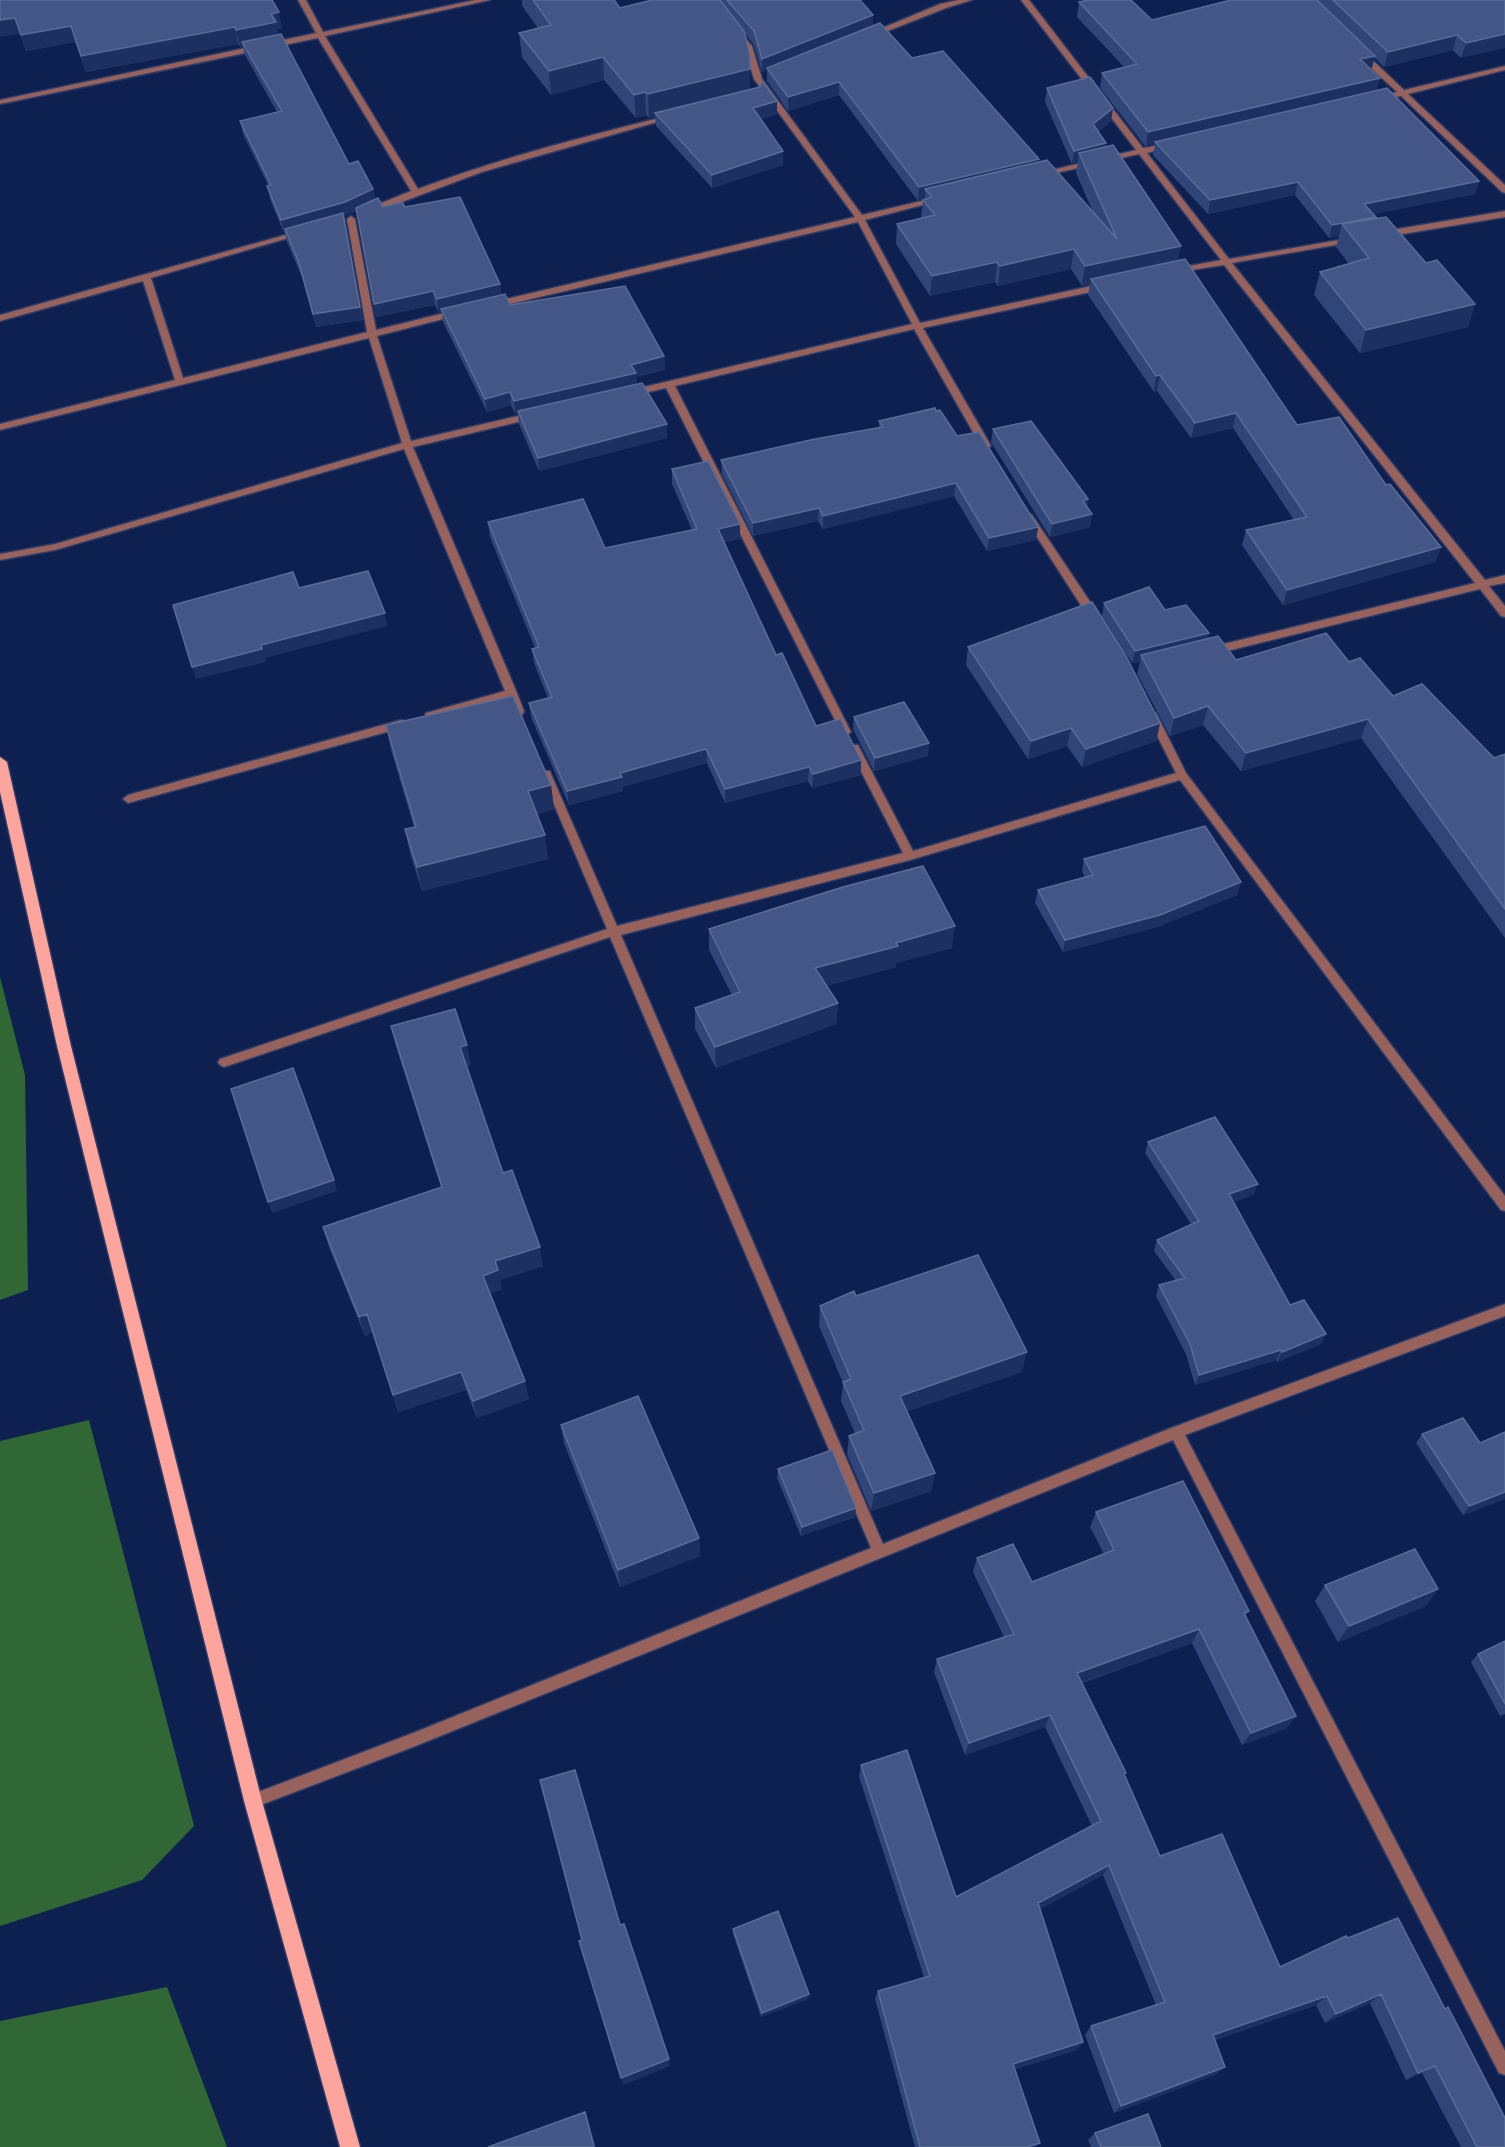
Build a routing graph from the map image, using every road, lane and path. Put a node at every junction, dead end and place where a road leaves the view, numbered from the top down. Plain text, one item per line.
1 (302, 0) edge
2 (486, 0) edge
3 (968, 0) edge
4 (1025, 0) edge
5 (728, 23) edge
6 (321, 36) junction
7 (865, 37) edge
8 (1354, 47) edge
9 (1505, 68) edge
10 (769, 75) edge
11 (758, 79) junction
12 (1402, 93) junction
13 (756, 96) edge
14 (1368, 101) edge
15 (0, 102) edge
16 (677, 116) edge
17 (1178, 143) edge
18 (1144, 151) junction
19 (1030, 178) edge
20 (1505, 190) edge
21 (415, 191) junction
22 (951, 197) edge
23 (1505, 214) edge
24 (860, 218) junction
25 (317, 229) edge
26 (1377, 235) edge
27 (1365, 237) edge
28 (1225, 260) junction
29 (1168, 273) edge
30 (146, 277) junction
31 (1111, 285) edge
32 (488, 306) edge
33 (465, 311) edge
34 (0, 318) edge
35 (917, 326) junction
36 (372, 333) junction
37 (180, 382) junction
38 (669, 384) junction
39 (624, 395) edge
40 (544, 413) edge
41 (0, 427) edge
42 (407, 445) junction
43 (990, 453) edge
44 (1026, 512) edge
45 (0, 557) edge
46 (1505, 579) edge
47 (1483, 586) junction
48 (1505, 613) edge
49 (1102, 631) edge
50 (1197, 654) edge
51 (512, 693) junction
52 (1144, 702) edge
53 (525, 726) edge
54 (539, 758) edge
55 (0, 762) edge
56 (1182, 775) junction
57 (128, 799) dead end
58 (910, 856) junction
59 (613, 932) junction
60 (224, 1062) dead end
61 (1505, 1206) edge
62 (1505, 1310) edge
63 (1176, 1432) junction
64 (879, 1551) junction
65 (253, 1801) junction
66 (1505, 2067) edge
67 (350, 2147) edge

1 - 6 street
2 - 6 street
3 - 7 street
4 - 18 street
5 - 11 street
6 - 15 street
6 - 21 street
8 - 12 street
9 - 12 street
10 - 11 street
11 - 13 street
11 - 24 street
12 - 14 street
12 - 20 street
16 - 21 street
17 - 18 street
18 - 19 street
18 - 28 street
21 - 36 street
22 - 24 street
23 - 26 street
24 - 32 street
24 - 35 street
25 - 30 street
27 - 28 street
28 - 29 street
28 - 47 street
30 - 34 street
30 - 37 street
31 - 35 street
33 - 36 street
35 - 38 street
35 - 43 street
36 - 37 street
36 - 42 street
37 - 41 street
38 - 39 street
38 - 58 street
40 - 42 street
42 - 45 street
42 - 51 street
44 - 49 street
46 - 47 street
47 - 48 street
47 - 50 street
51 - 53 street
51 - 57 street
52 - 56 street
54 - 59 street
55 - 65 main road
56 - 58 street
56 - 61 street
58 - 59 street
59 - 60 street
59 - 64 street
62 - 63 street
63 - 64 street
63 - 66 street
64 - 65 street
65 - 67 main road

